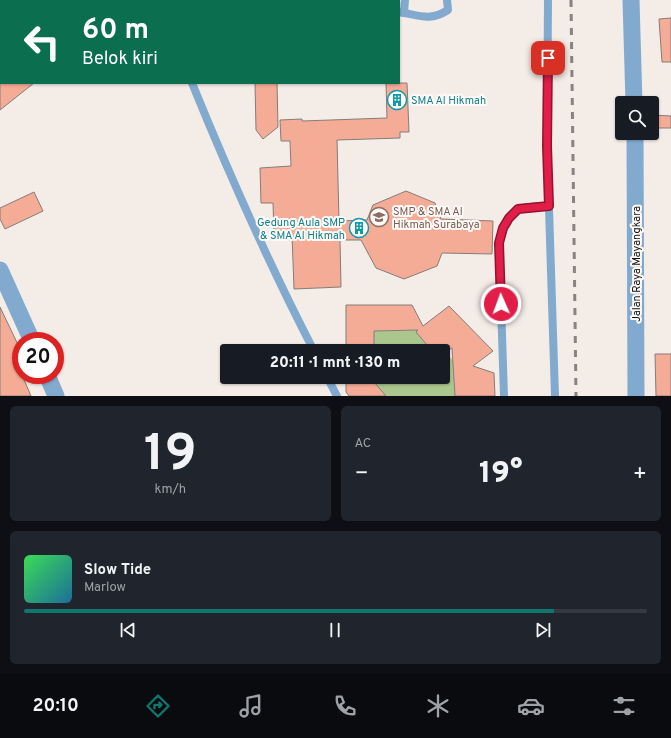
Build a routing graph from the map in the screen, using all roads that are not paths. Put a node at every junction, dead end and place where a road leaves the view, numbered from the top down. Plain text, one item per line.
1 (405, 0) edge
2 (447, 0) edge
3 (548, 0) edge
4 (631, 0) edge
5 (402, 12) edge
6 (192, 84) edge
7 (634, 96) edge
8 (635, 140) edge
9 (549, 206) junction
10 (0, 270) edge
11 (28, 332) edge
12 (311, 344) edge
13 (51, 384) edge
14 (331, 384) edge
15 (56, 396) edge
16 (337, 396) edge
17 (504, 396) edge
18 (555, 396) edge
19 (636, 396) edge

1 - 5 lane
2 - 5 lane
3 - 9 lane
4 - 7 street
6 - 12 lane
8 - 19 street, Jalan Raya Mayangkara
9 - 17 lane
9 - 18 lane
10 - 11 street
13 - 15 street
14 - 16 lane

